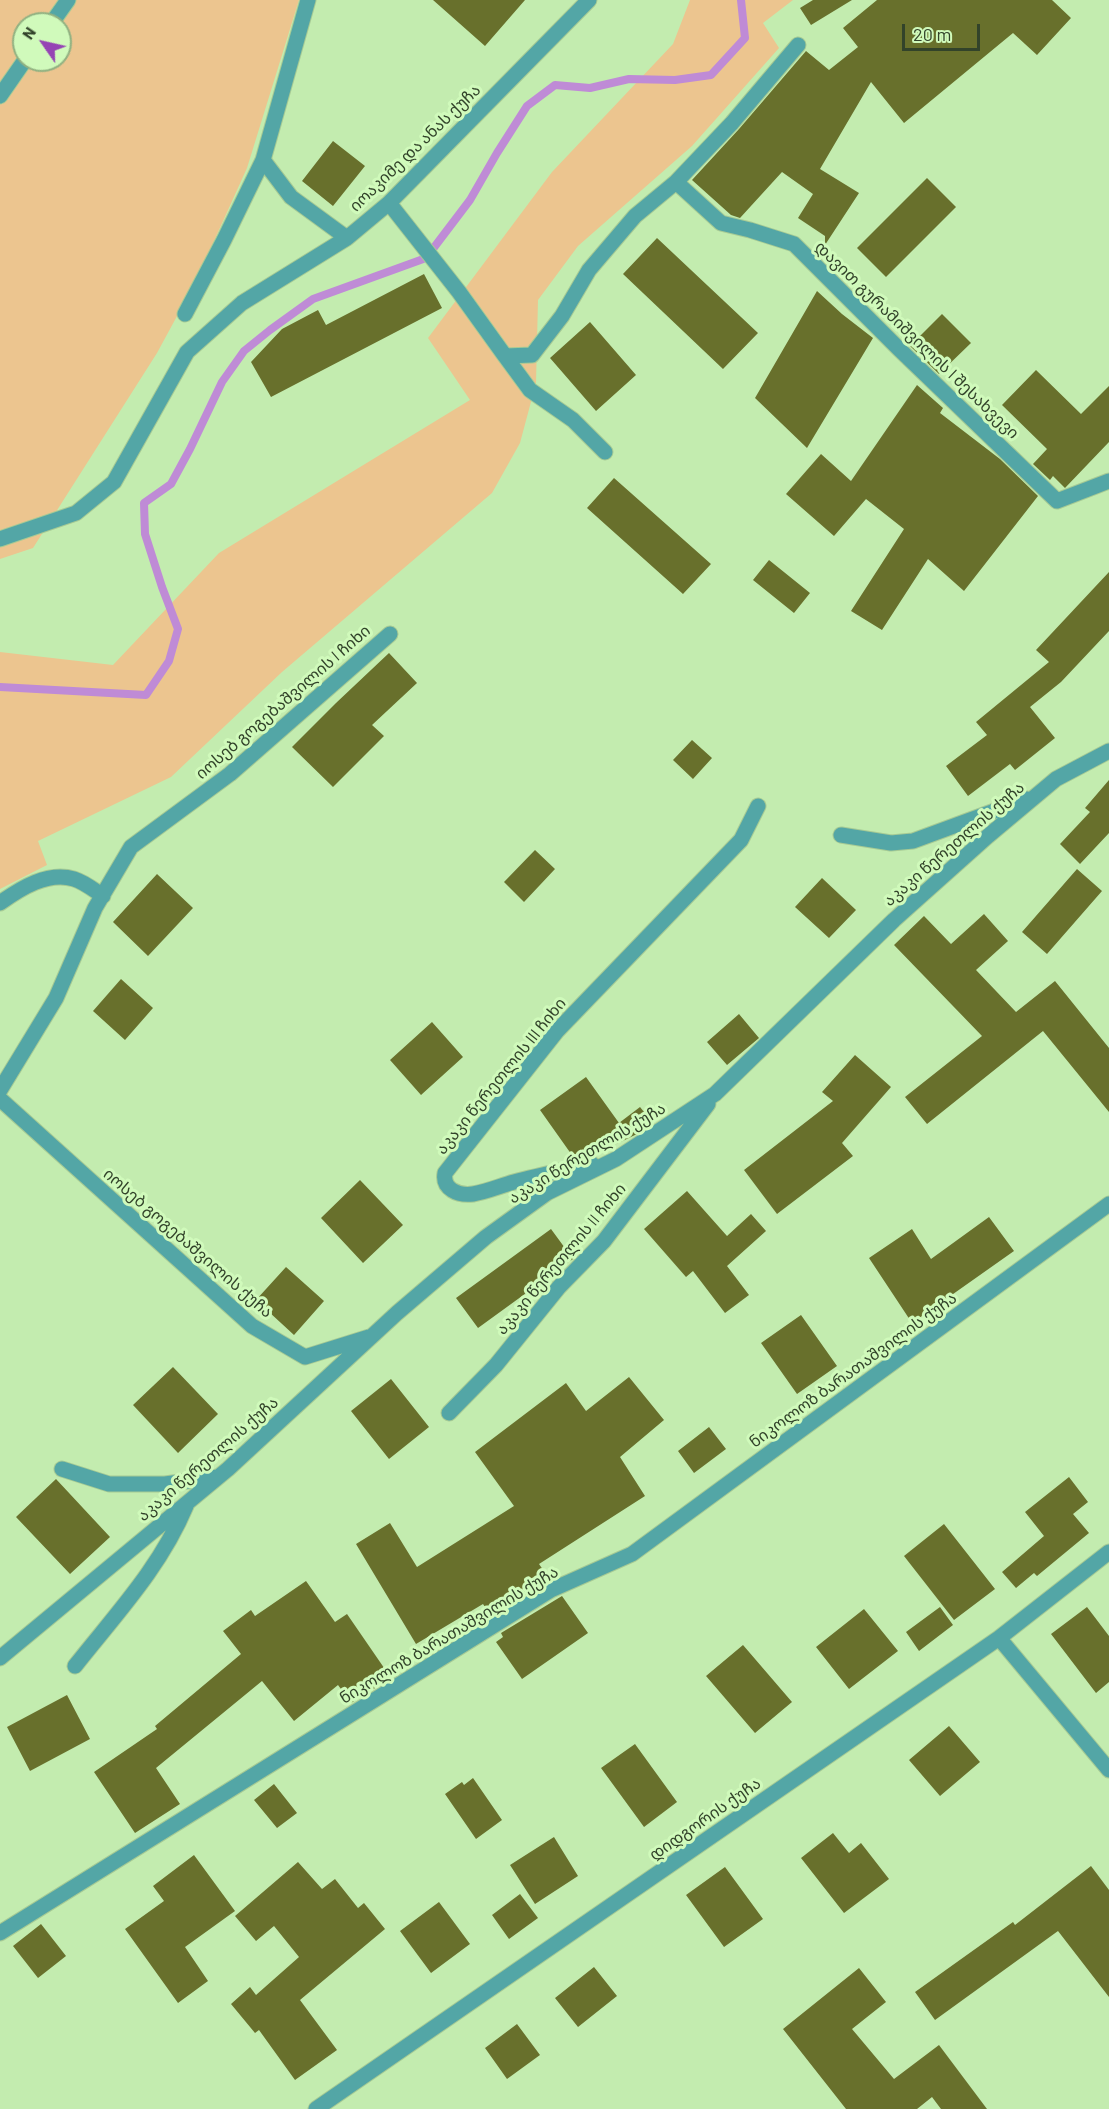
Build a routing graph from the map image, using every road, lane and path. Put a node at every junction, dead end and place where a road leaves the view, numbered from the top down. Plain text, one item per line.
1 (308, 0) edge
2 (589, 0) edge
3 (798, 45) dead end
4 (17, 72) edge
5 (0, 96) edge
6 (263, 160) junction
7 (676, 182) junction
8 (389, 203) junction
9 (347, 238) junction
10 (185, 314) dead end
11 (505, 356) junction
12 (605, 452) dead end
13 (1109, 481) edge
14 (0, 540) edge
15 (390, 634) dead end
16 (1109, 751) edge
17 (1038, 794) junction
18 (758, 806) dead end
19 (841, 835) dead end
20 (102, 896) junction
21 (0, 903) edge
22 (0, 1090) edge
23 (715, 1095) junction
24 (0, 1099) edge
25 (616, 1159) junction
26 (1109, 1204) edge
27 (374, 1335) junction
28 (449, 1413) dead end
29 (62, 1469) dead end
30 (218, 1477) junction
31 (187, 1503) junction
32 (1109, 1552) edge
33 (999, 1638) junction
34 (0, 1658) edge
35 (75, 1666) dead end
36 (1109, 1770) edge
37 (0, 1933) edge
38 (316, 2109) edge

1 - 6 street
2 - 8 street, იოაკიმე და ანას ქუჩა
3 - 7 street
4 - 5 street
6 - 9 street
6 - 10 street
7 - 11 street
7 - 13 street, დავით გურამიშვილის I შესახვევი
8 - 9 street, იოაკიმე და ანას ქუჩა
8 - 11 street
9 - 14 street, იოაკიმე და ანას ქუჩა
11 - 12 street
15 - 20 street, იოსებ გოგებაშვილის I ჩიხი
16 - 17 street, აკაკი წერეთლის ქუჩა
17 - 19 street
17 - 23 street, აკაკი წერეთლის ქუჩა
18 - 25 street, აკაკი წერეთლის III ჩიხი
20 - 21 street
20 - 22 street, იოსებ გოგებაშვილის I ჩიხი
23 - 25 street, აკაკი წერეთლის ქუჩა
23 - 28 street, აკაკი წერეთლის II ჩიხი
24 - 27 street, იოსებ გოგებაშვილის ქუჩა
25 - 27 street, აკაკი წერეთლის ქუჩა
26 - 37 street, ნიკოლოზ ბარათაშვილის ქუჩა
27 - 30 street, აკაკი წერეთლის ქუჩა
29 - 30 street
30 - 31 street, აკაკი წერეთლის ქუჩა
31 - 34 street, აკაკი წერეთლის ქუჩა
31 - 35 street
32 - 33 street, დიდგორის ქუჩა
33 - 36 street
33 - 38 street, დიდგორის ქუჩა

